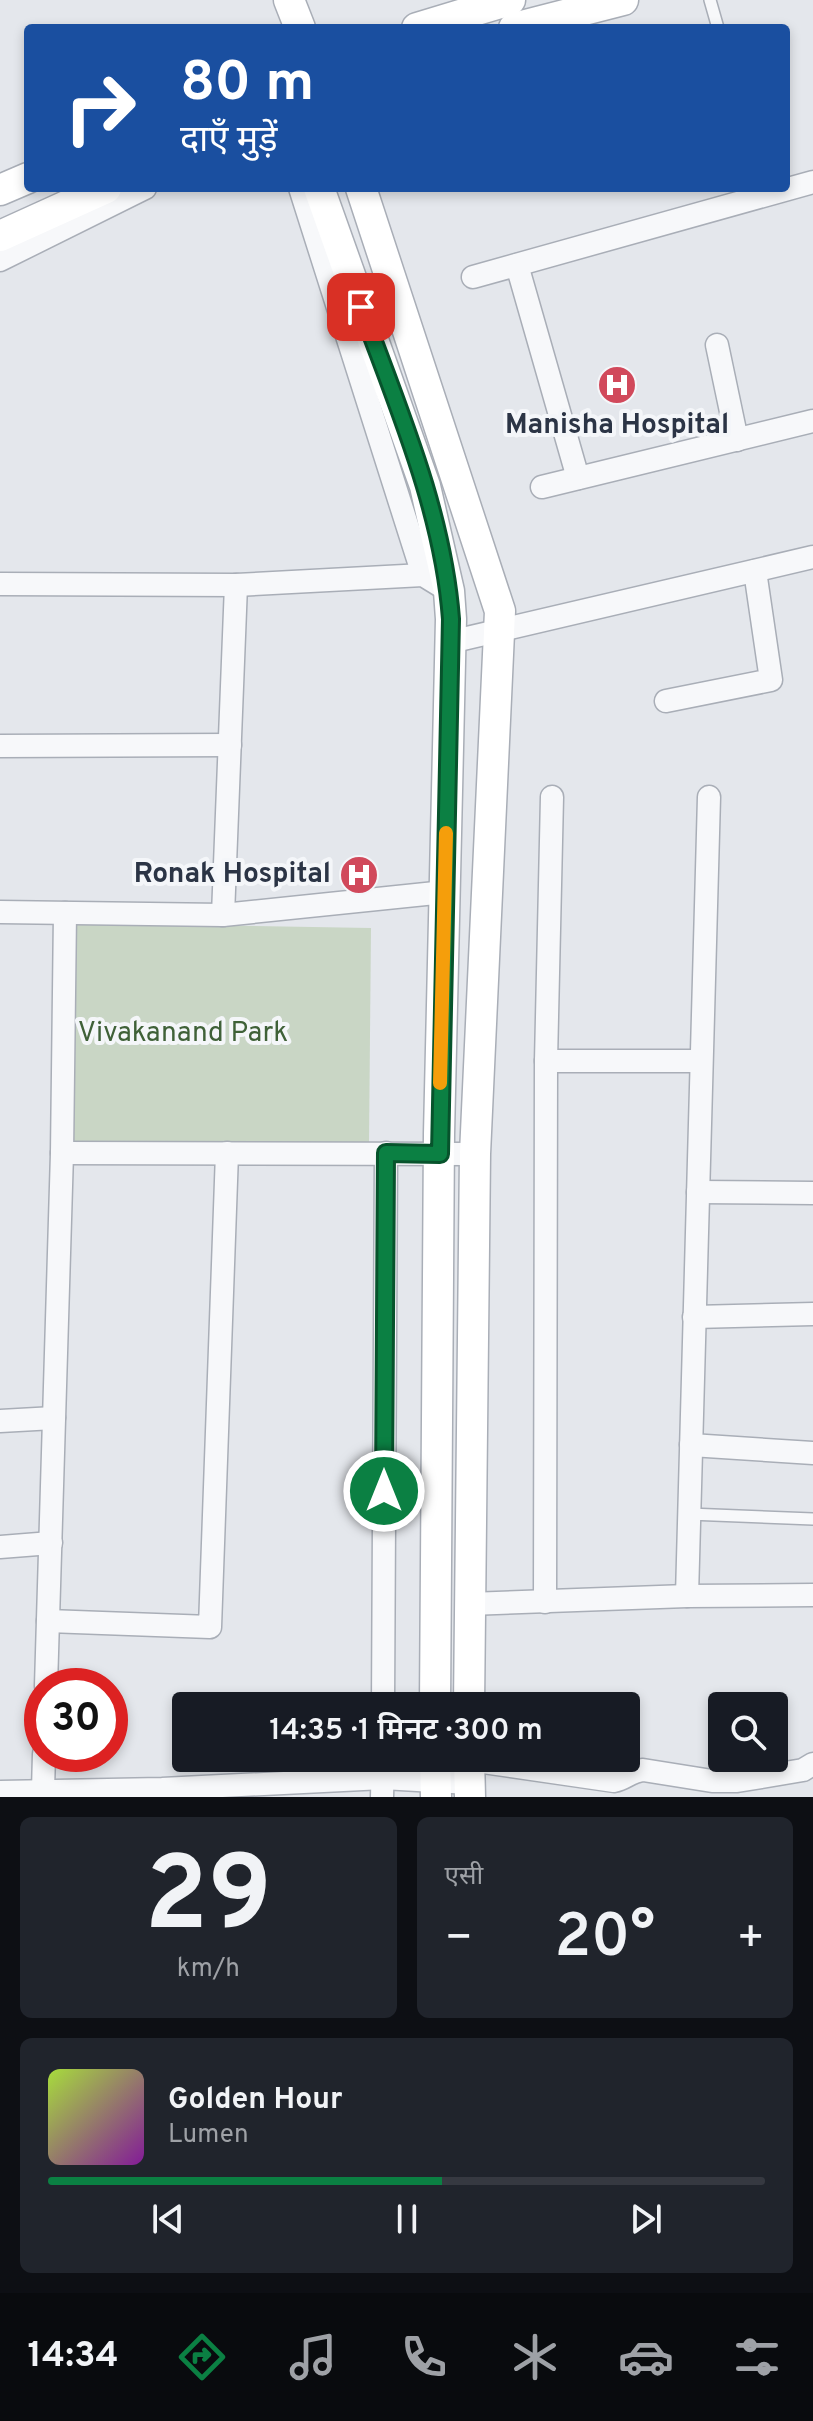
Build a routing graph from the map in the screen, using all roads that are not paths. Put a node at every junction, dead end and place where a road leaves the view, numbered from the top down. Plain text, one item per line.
1 (289, 0) edge
2 (510, 0) edge
3 (623, 0) edge
4 (710, 0) edge
5 (298, 24) edge
6 (430, 24) edge
7 (530, 24) edge
8 (717, 24) edge
9 (24, 180) edge
10 (813, 182) edge
11 (790, 188) edge
12 (0, 190) edge
13 (97, 192) edge
14 (137, 192) edge
15 (301, 192) edge
16 (320, 192) edge
17 (362, 192) edge
18 (777, 192) edge
19 (0, 236) edge
20 (0, 260) edge
21 (517, 265) junction
22 (473, 277) dead end
23 (717, 345) dead end
24 (813, 421) edge
25 (737, 440) junction
26 (578, 478) junction
27 (542, 487) dead end
28 (813, 557) edge
29 (755, 571) junction
30 (436, 583) junction
31 (0, 584) edge
32 (236, 585) junction
33 (499, 632) junction
34 (450, 642) junction
35 (666, 701) dead end
36 (230, 745) junction
37 (0, 746) edge
38 (552, 797) dead end
39 (709, 797) dead end
40 (445, 892) junction
41 (0, 912) edge
42 (65, 913) junction
43 (223, 915) junction
44 (546, 1061) junction
45 (700, 1061) junction
46 (62, 1153) junction
47 (227, 1153) junction
48 (386, 1153) junction
49 (440, 1154) junction
50 (475, 1154) junction
51 (698, 1192) junction
52 (813, 1193) edge
53 (813, 1314) edge
54 (694, 1317) junction
55 (54, 1418) junction
56 (0, 1421) edge
57 (691, 1445) junction
58 (813, 1453) edge
59 (689, 1514) junction
60 (813, 1519) edge
61 (51, 1543) junction
62 (0, 1547) edge
63 (813, 1595) edge
64 (687, 1596) junction
65 (545, 1602) junction
66 (469, 1604) junction
67 (48, 1621) junction
68 (47, 1668) edge
69 (383, 1692) edge
70 (435, 1692) edge
71 (469, 1692) edge
72 (813, 1764) edge
73 (44, 1772) edge
74 (469, 1774) edge
75 (383, 1778) edge
76 (435, 1779) edge
77 (43, 1790) junction
78 (0, 1792) edge
79 (162, 1793) edge

1 - 5 main road
2 - 6 main road
3 - 7 main road
4 - 8 lane
9 - 12 main road
10 - 11 street
13 - 19 main road
14 - 20 street
15 - 30 street
16 - 30 main road
17 - 33 main road
18 - 21 street
21 - 22 street
21 - 26 street
23 - 25 street
24 - 25 street
25 - 26 street
26 - 27 street
28 - 29 street
29 - 33 street
29 - 35 street
30 - 32 street
30 - 34 main road
31 - 32 street
32 - 36 street
33 - 34 street
33 - 50 main road
34 - 40 main road
36 - 37 street
36 - 43 street
38 - 44 street
39 - 45 street
40 - 43 street
40 - 49 main road
41 - 42 street
42 - 43 street
42 - 46 street
44 - 45 street
44 - 65 street
45 - 51 street
46 - 47 street
46 - 55 street
47 - 48 street
47 - 67 street
48 - 49 street
48 - 69 street
49 - 50 street
49 - 70 main road
50 - 66 main road
51 - 52 street
51 - 54 street
53 - 54 street
54 - 57 street
55 - 56 street
55 - 61 street
57 - 58 street
57 - 59 street
59 - 60 lane
59 - 64 street
61 - 62 street
61 - 67 street
63 - 64 street
64 - 65 street
65 - 66 street
66 - 71 main road
67 - 68 street
72 - 74 street
73 - 77 street
74 - 76 street
75 - 76 street
75 - 79 street
77 - 78 street
77 - 79 street

